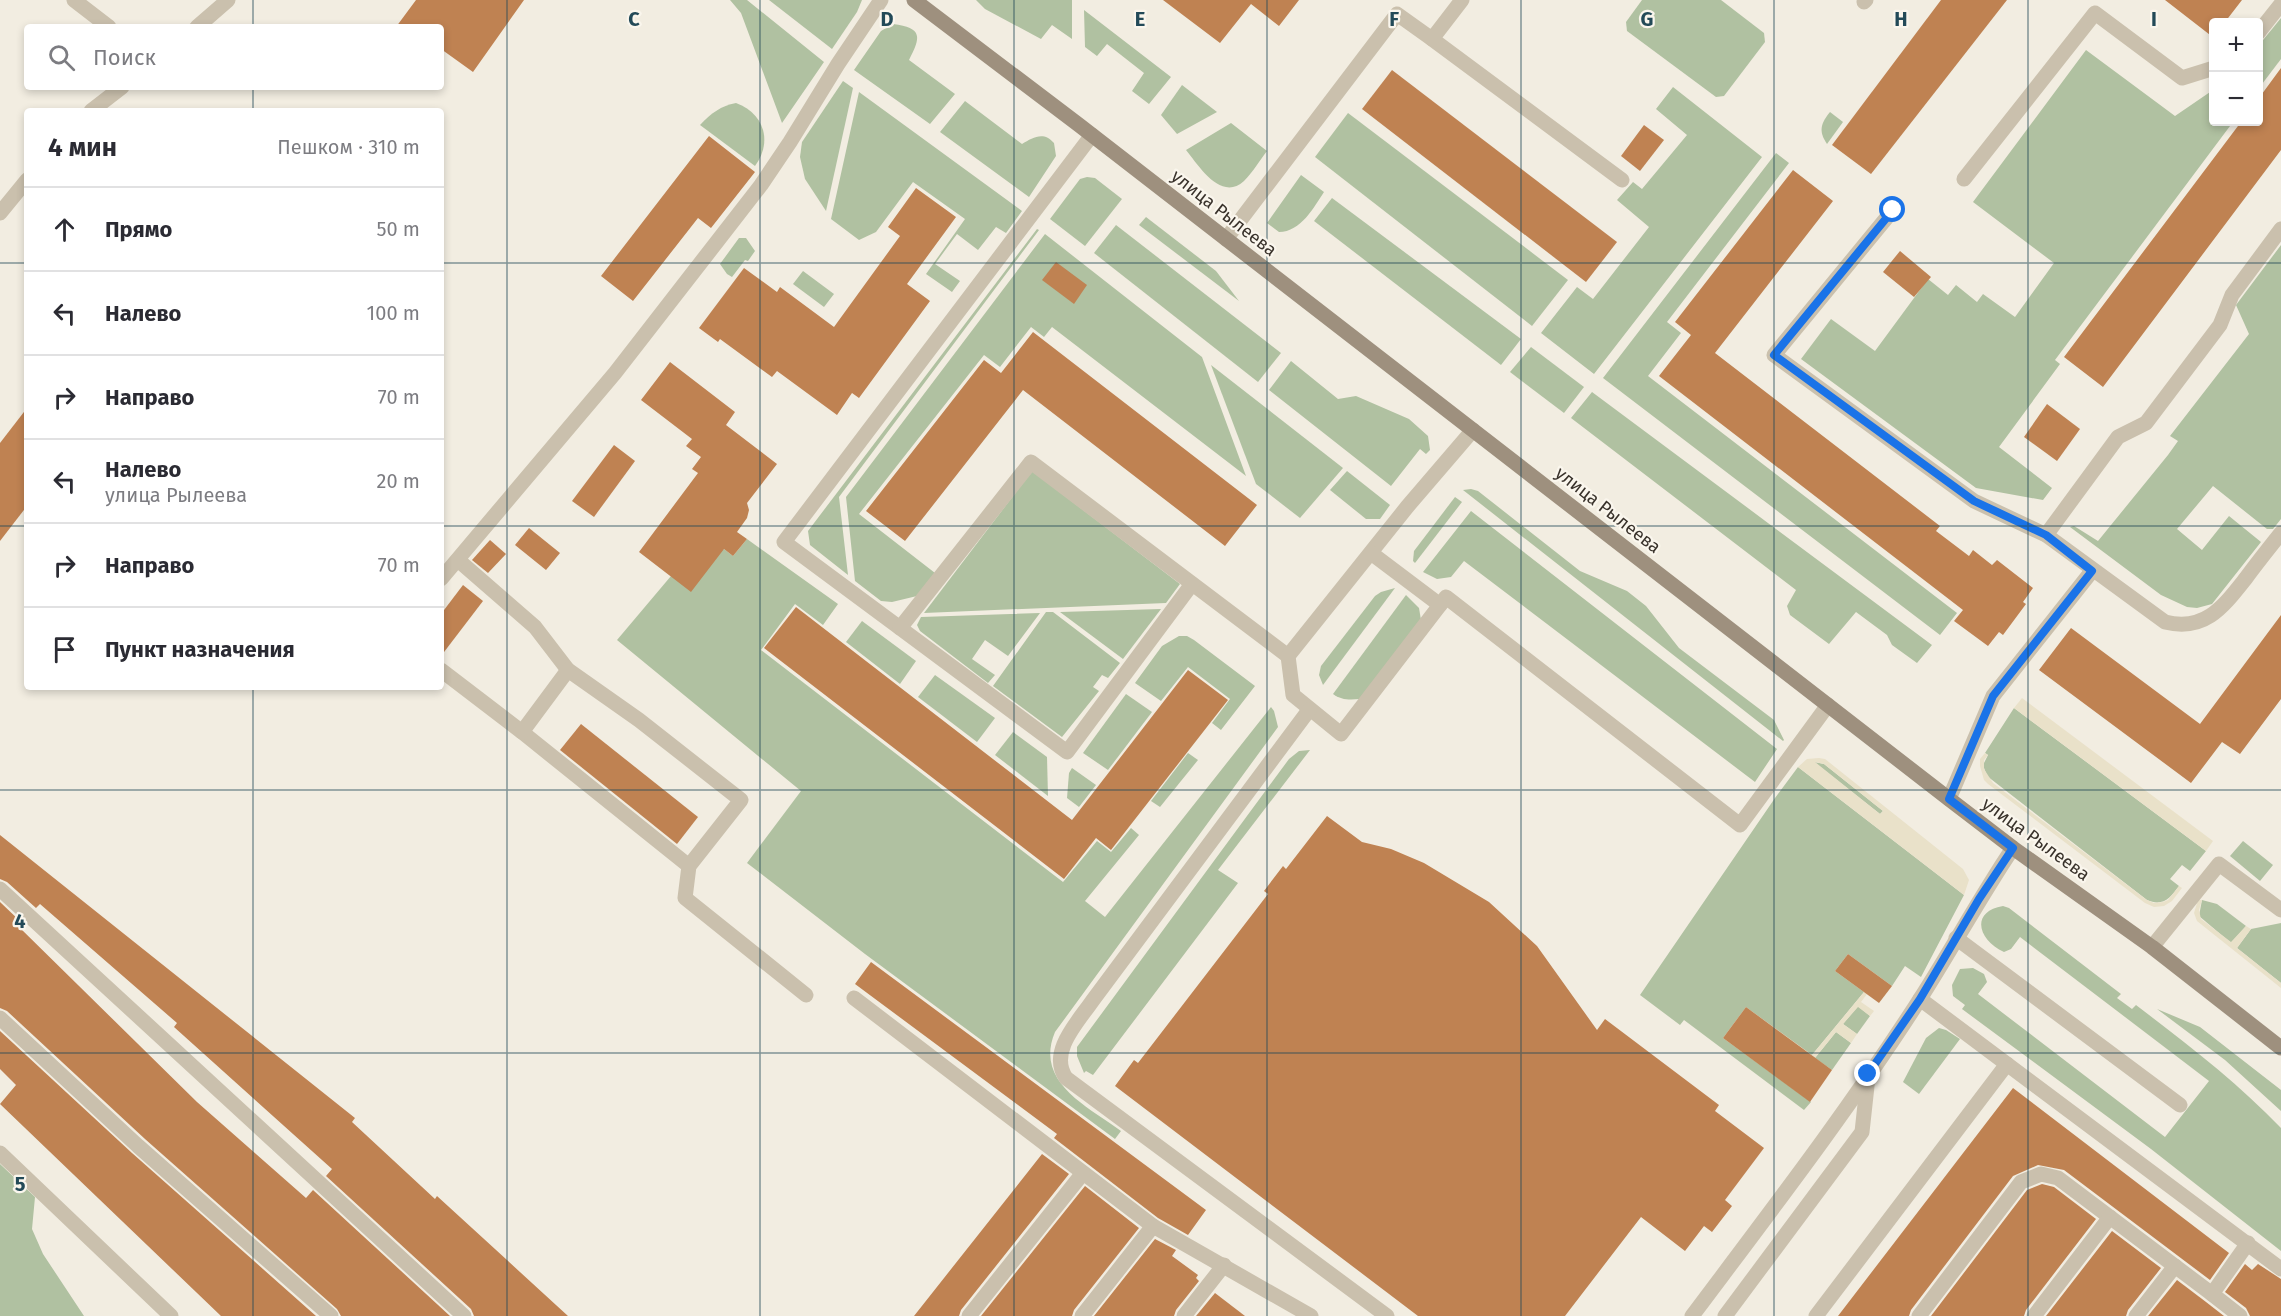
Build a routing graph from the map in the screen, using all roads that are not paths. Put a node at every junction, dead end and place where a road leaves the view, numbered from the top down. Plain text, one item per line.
1 (74, 0) edge
2 (228, 0) edge
3 (881, 0) edge
4 (914, 0) edge
5 (1462, 0) edge
6 (2281, 4) edge
7 (105, 24) edge
8 (200, 24) edge
9 (2263, 28) edge
10 (1432, 39) junction
11 (2209, 70) edge
12 (118, 90) edge
13 (95, 108) edge
14 (1092, 135) junction
15 (1964, 179) dead end
16 (1622, 180) dead end
17 (24, 185) edge
18 (1893, 210) dead end
19 (0, 213) edge
20 (2281, 229) edge
21 (1226, 239) junction
22 (1473, 430) junction
23 (2281, 533) edge
24 (2046, 535) junction
25 (1371, 553) junction
26 (458, 560) junction
27 (2092, 571) junction
28 (444, 576) edge
29 (1192, 584) junction
30 (1440, 605) junction
31 (900, 628) junction
32 (1288, 656) junction
33 (568, 670) junction
34 (444, 672) edge
35 (1828, 705) junction
36 (1309, 710) junction
37 (522, 732) junction
38 (1949, 799) junction
39 (2013, 848) junction
40 (689, 866) junction
41 (0, 889) edge
42 (2281, 910) edge
43 (1956, 938) junction
44 (2152, 947) junction
45 (806, 995) dead end
46 (854, 998) dead end
47 (1920, 999) junction
48 (0, 1018) edge
49 (2281, 1048) edge
50 (2007, 1064) junction
51 (1868, 1074) junction
52 (2180, 1106) dead end
53 (0, 1153) edge
54 (1083, 1173) junction
55 (2110, 1217) junction
56 (1154, 1226) junction
57 (2248, 1243) junction
58 (1224, 1265) junction
59 (2175, 1266) junction
60 (2281, 1269) edge
61 (2212, 1294) junction
62 (1292, 1311) edge
63 (171, 1316) edge
64 (331, 1316) edge
65 (464, 1316) edge
66 (969, 1316) edge
67 (1082, 1316) edge
68 (1184, 1316) edge
69 (1311, 1316) edge
70 (1387, 1316) edge
71 (1692, 1316) edge
72 (1725, 1316) edge
73 (1816, 1316) edge
74 (1919, 1316) edge
75 (2034, 1316) edge
76 (2136, 1316) edge
77 (2240, 1316) edge

1 - 7 street
2 - 8 street
3 - 26 street
4 - 14 main road, улица Рылеева
5 - 10 street
6 - 9 street
10 - 16 street
10 - 21 street
11 - 15 street
12 - 13 street
14 - 21 main road, улица Рылеева
14 - 31 street
17 - 19 street
18 - 24 street
20 - 24 street
21 - 22 main road, улица Рылеева
22 - 25 street
22 - 35 main road, улица Рылеева
23 - 27 street
24 - 27 street
25 - 30 street
25 - 32 street
26 - 28 street
26 - 33 street
27 - 38 street
29 - 31 street
29 - 31 street
29 - 32 street
30 - 35 street
30 - 36 street
32 - 36 street
33 - 37 street
33 - 40 street
34 - 37 street
35 - 38 main road, улица Рылеева
36 - 70 street
37 - 40 street
38 - 39 main road, улица Рылеева
39 - 43 street
39 - 44 main road, улица Рылеева
40 - 45 street
41 - 65 street
42 - 44 street
43 - 47 street
43 - 52 street
44 - 49 main road, улица Рылеева
46 - 54 street
47 - 50 street
47 - 51 street
48 - 64 street
50 - 57 street
50 - 73 street
51 - 71 street
51 - 72 street
53 - 63 street
54 - 56 street
54 - 66 street
55 - 59 street
55 - 74 street
55 - 75 street
56 - 58 street
56 - 67 street
57 - 60 street
57 - 61 street
58 - 62 street
58 - 68 street
59 - 61 street
59 - 76 street
61 - 77 street
62 - 69 street

